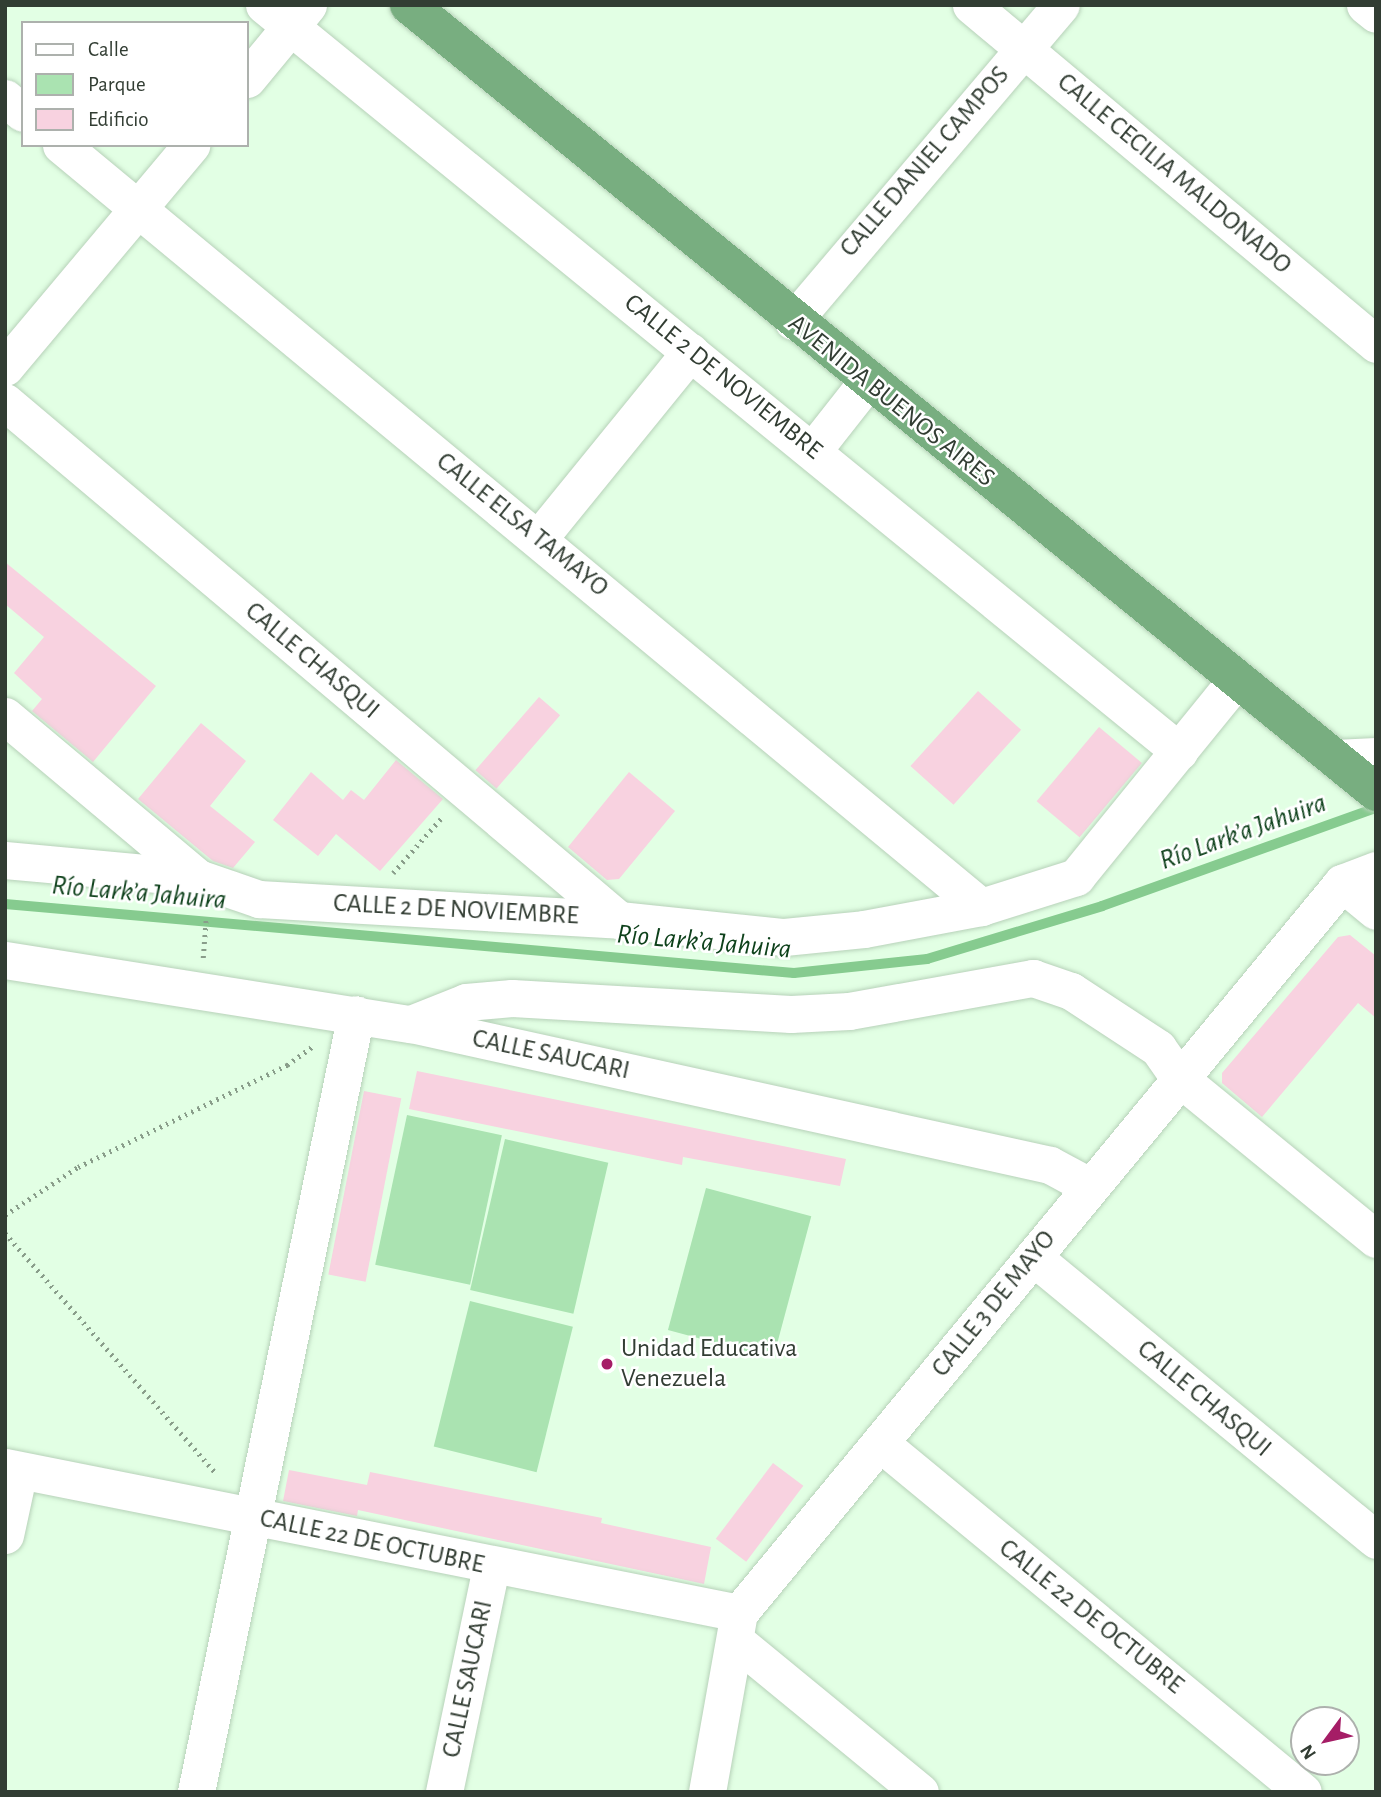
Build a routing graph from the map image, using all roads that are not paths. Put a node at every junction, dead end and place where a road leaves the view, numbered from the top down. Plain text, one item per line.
1 (409, 5) edge
2 (971, 5) edge
3 (1061, 5) edge
4 (1365, 5) edge
5 (288, 13) edge
6 (1376, 14) edge
7 (1023, 48) junction
8 (248, 77) edge
9 (5, 98) edge
10 (21, 111) edge
11 (63, 147) edge
12 (189, 147) edge
13 (137, 210) junction
14 (793, 321) junction
15 (1376, 344) edge
16 (690, 352) junction
17 (5, 367) edge
18 (866, 383) junction
19 (5, 402) edge
20 (814, 449) junction
21 (539, 538) junction
22 (1236, 680) junction
23 (5, 716) edge
24 (1179, 751) junction
25 (1373, 778) edge
26 (5, 860) edge
27 (1376, 870) edge
28 (1342, 883) junction
29 (203, 892) junction
30 (981, 907) junction
31 (1376, 911) edge
32 (618, 920) junction
33 (5, 960) edge
34 (356, 1014) junction
35 (411, 1024) junction
36 (1178, 1077) junction
37 (1088, 1186) junction
38 (1376, 1239) edge
39 (1033, 1257) junction
40 (880, 1443) junction
41 (12, 1468) edge
42 (238, 1513) junction
43 (5, 1535) edge
44 (1376, 1540) edge
45 (491, 1567) junction
46 (738, 1627) junction
47 (196, 1792) edge
48 (444, 1792) edge
49 (706, 1792) edge
50 (920, 1792) edge
51 (1303, 1792) edge

1 - 14 highway, AVENIDA BUENOS AIRES
2 - 7 street, CALLE CECILIA MALDONADO
3 - 7 street, CALLE DANIEL CAMPOS
4 - 6 street
5 - 8 street
5 - 16 street, CALLE 2 DE NOVIEMBRE
7 - 14 street, CALLE DANIEL CAMPOS
7 - 15 street, CALLE CECILIA MALDONADO
9 - 10 street
11 - 13 street, CALLE ELSA TAMAYO
12 - 13 street
13 - 17 street
13 - 21 street, CALLE ELSA TAMAYO
14 - 18 highway, AVENIDA BUENOS AIRES
16 - 20 street, CALLE 2 DE NOVIEMBRE
16 - 21 street
18 - 20 street
18 - 22 highway, AVENIDA BUENOS AIRES
19 - 32 street, CALLE CHASQUI
20 - 24 street, CALLE 2 DE NOVIEMBRE
21 - 30 street, CALLE ELSA TAMAYO
22 - 24 street, CALLE 2 DE NOVIEMBRE
22 - 25 highway, AVENIDA BUENOS AIRES
23 - 29 street
24 - 30 street, CALLE 2 DE NOVIEMBRE
26 - 29 street, CALLE 2 DE NOVIEMBRE
27 - 28 street, CALLE 3 DE MAYO
28 - 31 street
28 - 36 street, CALLE 3 DE MAYO
29 - 32 street, CALLE 2 DE NOVIEMBRE
30 - 32 street, CALLE 2 DE NOVIEMBRE
33 - 34 street, CALLE SAUCARI
34 - 35 street, CALLE SAUCARI
34 - 42 street
35 - 36 street
35 - 37 street, CALLE SAUCARI
36 - 37 street, CALLE 3 DE MAYO
36 - 38 street
37 - 39 street, CALLE 3 DE MAYO
39 - 40 street, CALLE 3 DE MAYO
39 - 44 street, CALLE CHASQUI
40 - 46 street, CALLE 3 DE MAYO
40 - 51 street, CALLE 22 DE OCTUBRE
41 - 42 street, CALLE 22 DE OCTUBRE
41 - 43 street
42 - 45 street, CALLE 22 DE OCTUBRE
42 - 47 street
45 - 46 street, CALLE 22 DE OCTUBRE
45 - 48 street, CALLE SAUCARI
46 - 49 street, CALLE 3 DE MAYO
46 - 50 street

